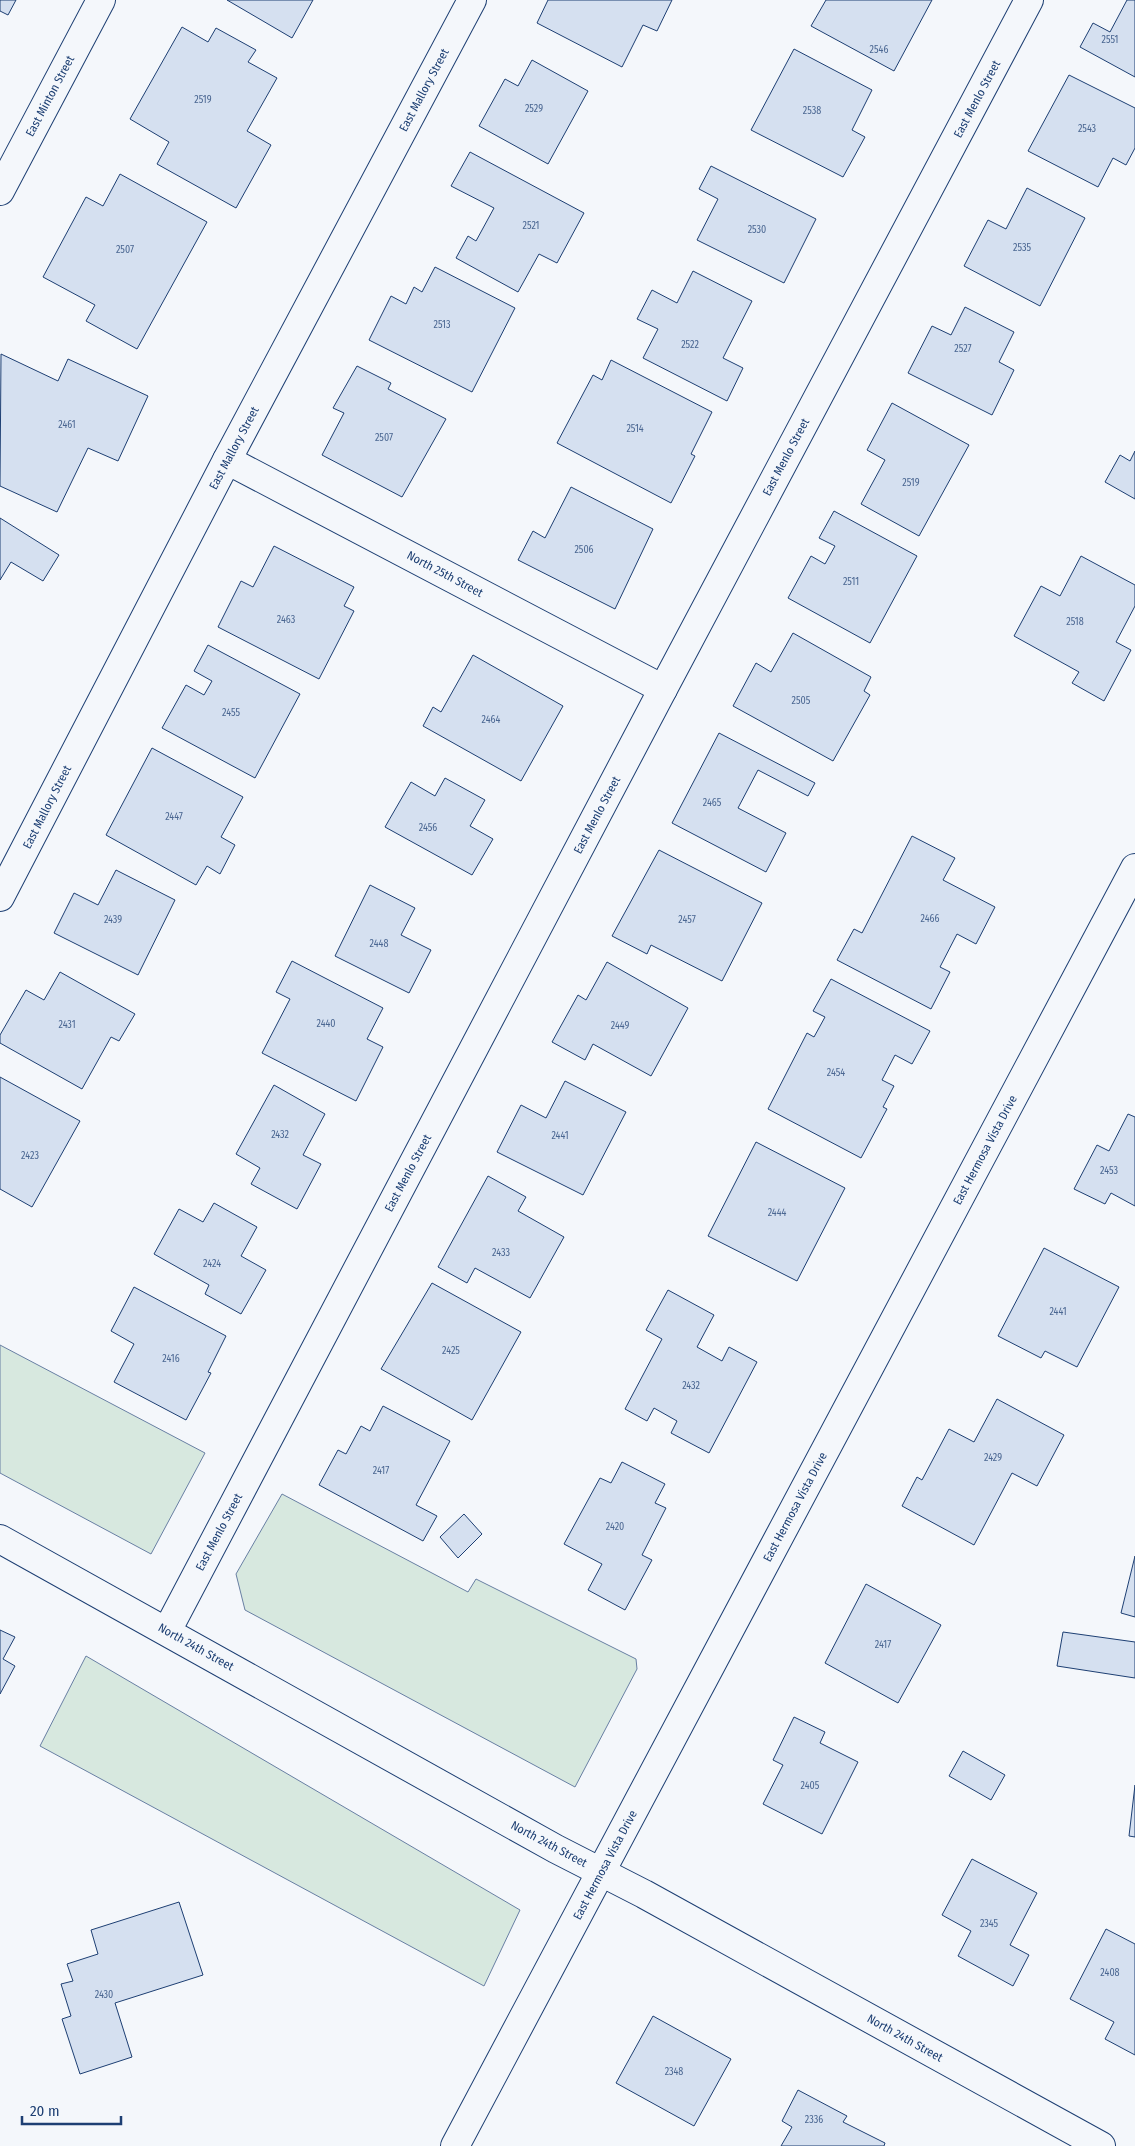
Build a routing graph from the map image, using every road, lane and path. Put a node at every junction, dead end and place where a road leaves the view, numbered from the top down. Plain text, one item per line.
1 (101, 0) edge
2 (472, 0) edge
3 (1029, 0) edge
4 (0, 191) edge
5 (227, 460) junction
6 (663, 689) junction
7 (1135, 868) edge
8 (0, 897) edge
9 (0, 1539) edge
10 (167, 1631) junction
11 (601, 1872) junction
12 (455, 2146) edge
13 (1101, 2146) edge

1 - 4 street, East Minton Street
2 - 5 street, East Mallory Street
3 - 6 street, East Menlo Street
5 - 6 street, North 25th Street
5 - 8 street, East Mallory Street
6 - 10 street, East Menlo Street
7 - 11 street, East Hermosa Vista Drive
9 - 10 street, North 24th Street
10 - 11 street, North 24th Street
11 - 12 street, East Hermosa Vista Drive
11 - 13 street, North 24th Street

